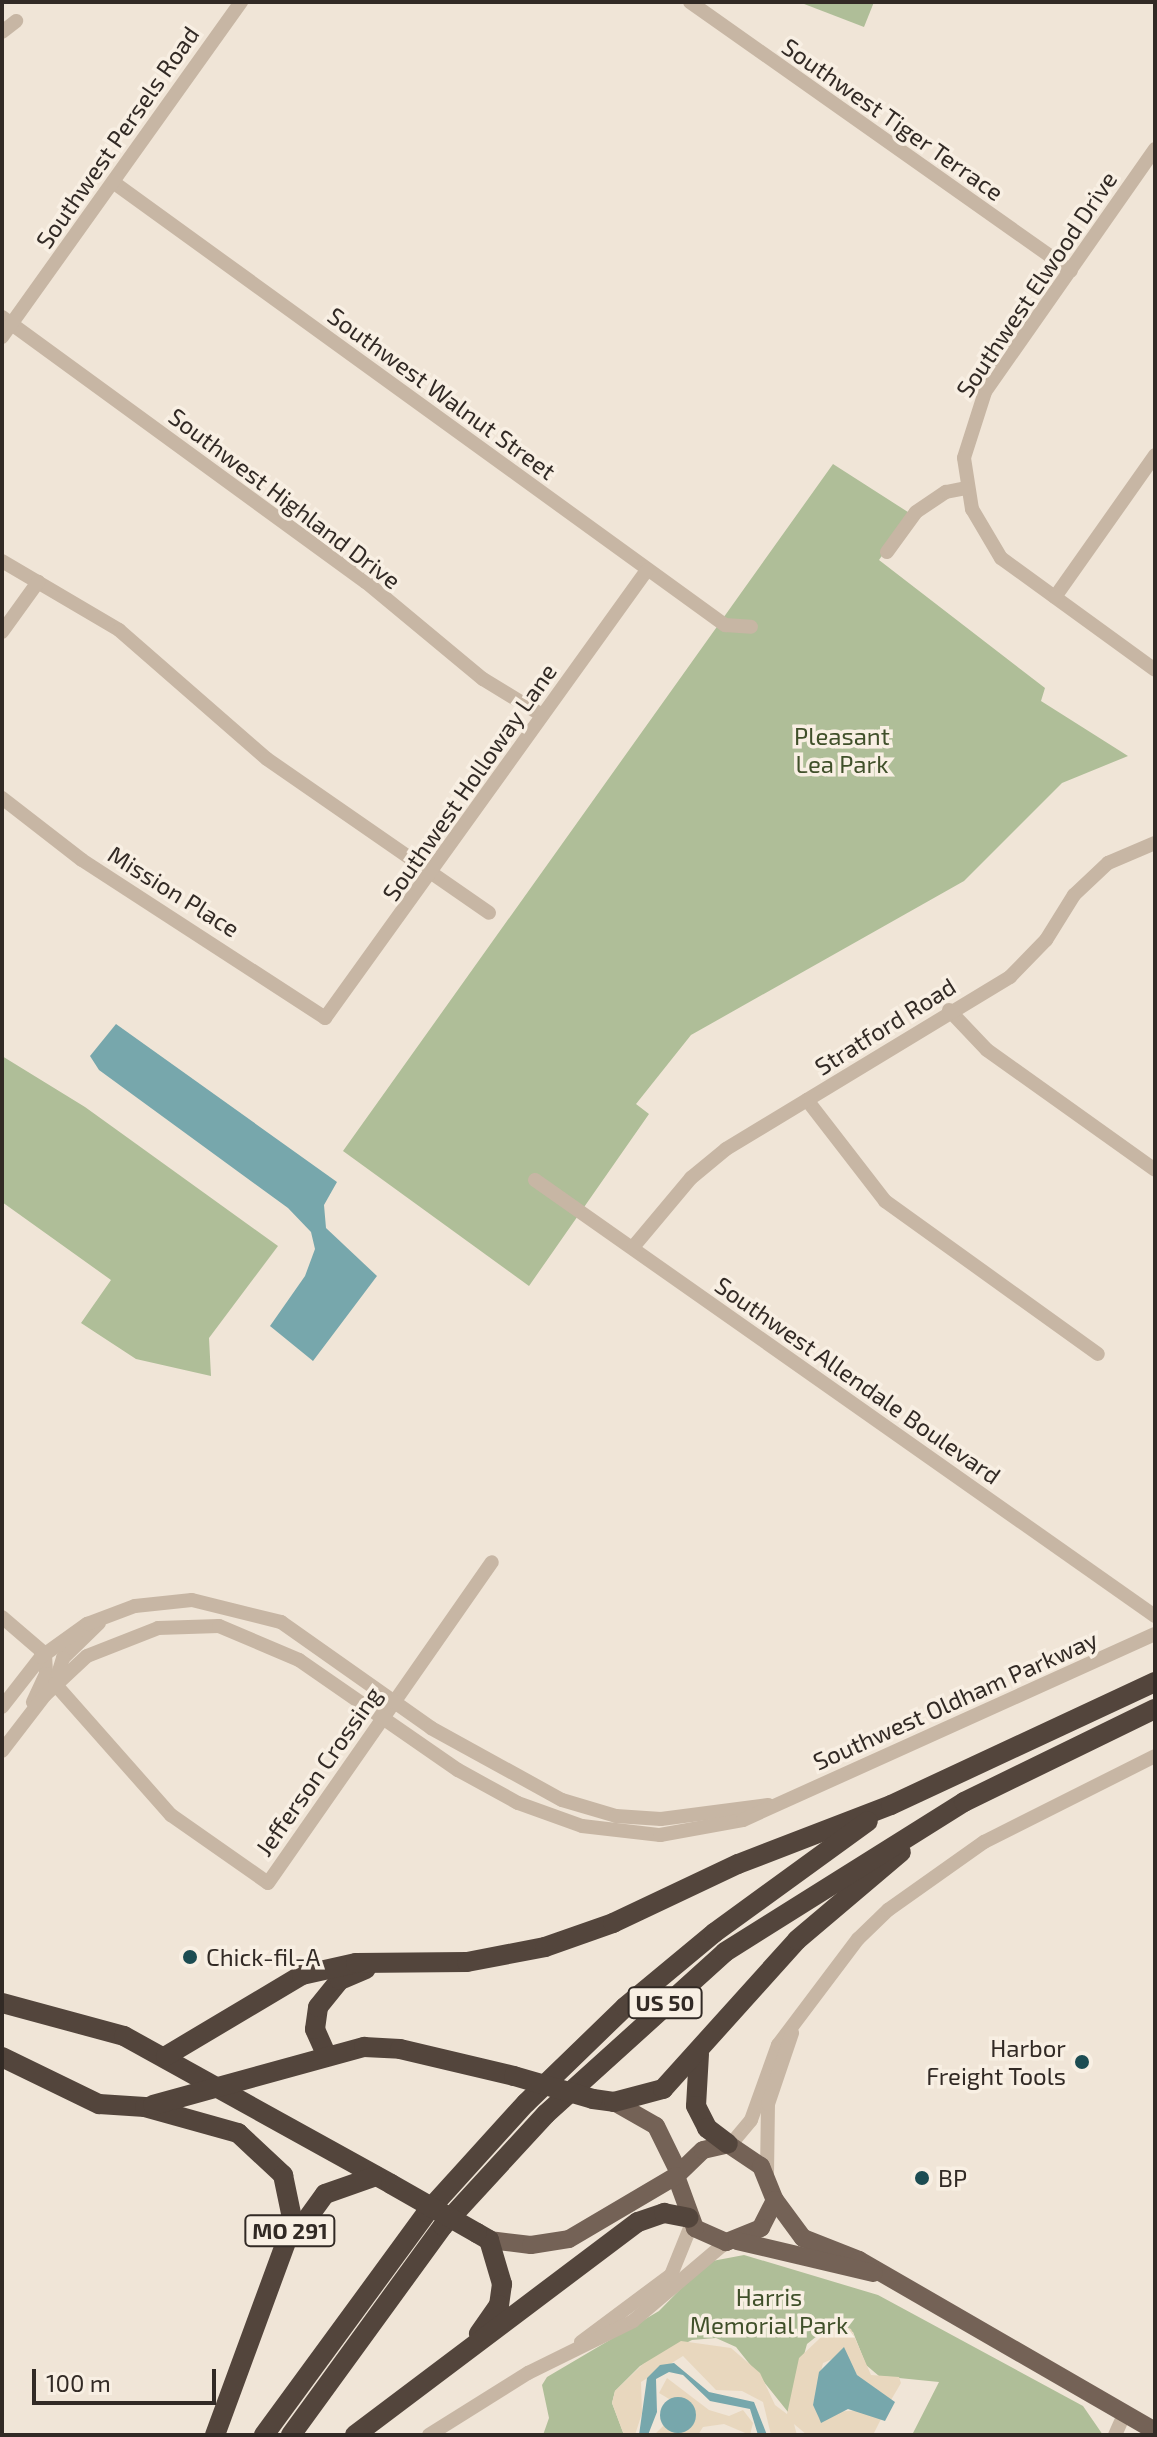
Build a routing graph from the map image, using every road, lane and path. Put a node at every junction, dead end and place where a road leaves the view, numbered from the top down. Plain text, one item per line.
1 (241, 2) edge
2 (690, 2) edge
3 (16, 21) dead end
4 (2, 32) edge
5 (1155, 149) edge
6 (113, 182) junction
7 (1071, 271) junction
8 (7, 320) edge
9 (2, 337) edge
10 (1155, 455) edge
11 (966, 488) junction
12 (887, 552) dead end
13 (2, 561) edge
14 (647, 570) junction
15 (38, 582) junction
16 (1055, 597) junction
17 (751, 627) dead end
18 (2, 632) edge
19 (1155, 670) edge
20 (542, 715) junction
21 (2, 798) edge
22 (1155, 843) edge
23 (433, 872) junction
24 (489, 913) dead end
25 (949, 1010) junction
26 (325, 1018) joint
27 (807, 1100) junction
28 (1155, 1170) edge
29 (535, 1180) dead end
30 (634, 1246) junction
31 (1098, 1354) dead end
32 (492, 1562) dead end
33 (106, 1615) junction
34 (1155, 1616) edge
35 (2, 1617) edge
36 (1155, 1634) edge
37 (45, 1654) junction
38 (1155, 1682) edge
39 (55, 1684) junction
40 (393, 1701) junction
41 (2, 1707) edge
42 (1155, 1709) edge
43 (27, 1717) junction
44 (382, 1717) junction
45 (2, 1751) edge
46 (1155, 1756) edge
47 (562, 1800) junction
48 (964, 1802) junction
49 (773, 1805) junction
50 (891, 1805) junction
51 (556, 1817) junction
52 (393, 1961) junction
53 (2, 2003) edge
54 (796, 2021) junction
55 (700, 2051) junction
56 (326, 2054) junction
57 (166, 2056) junction
58 (2, 2057) edge
59 (219, 2086) junction
60 (604, 2100) junction
61 (145, 2107) junction
62 (729, 2144) junction
63 (677, 2173) junction
64 (767, 2174) junction
65 (384, 2180) junction
66 (775, 2200) junction
67 (690, 2220) junction
68 (483, 2237) junction
69 (732, 2242) junction
70 (280, 2261) junction
71 (873, 2273) junction
72 (577, 2345) junction
73 (467, 2349) junction
74 (1125, 2413) junction
75 (1155, 2431) edge
76 (215, 2435) edge
77 (264, 2435) edge
78 (291, 2435) edge
79 (355, 2435) edge
80 (429, 2435) edge
81 (1115, 2435) edge

1 - 6 street, Southwest Persels Road
2 - 7 street, Southwest Tiger Terrace
3 - 4 street
5 - 7 street, Southwest Elwood Drive
6 - 8 street, Southwest Persels Road
6 - 14 street, Southwest Walnut Street
7 - 11 street, Southwest Elwood Drive
8 - 9 street, Southwest Persels Road
8 - 20 street, Southwest Highland Drive
10 - 16 street
11 - 12 street
11 - 16 street
13 - 15 street
14 - 17 street, Southwest Walnut Street
14 - 20 street, Southwest Holloway Lane
15 - 18 street
15 - 23 street
16 - 19 street
20 - 23 street, Southwest Holloway Lane
21 - 26 street, Mission Place
22 - 25 street, Stratford Road
23 - 24 street
23 - 26 street, Southwest Holloway Lane
25 - 27 street, Stratford Road
25 - 28 street
27 - 30 street, Stratford Road
27 - 31 street
29 - 30 street, Southwest Allendale Boulevard
30 - 34 street, Southwest Allendale Boulevard
32 - 40 street, Jefferson Crossing
33 - 37 street, Southwest Oldham Parkway
33 - 39 street
33 - 40 street, Southwest Oldham Parkway
35 - 37 street
36 - 49 street, Southwest Oldham Parkway
37 - 41 street, Southwest Oldham Parkway
37 - 43 street
38 - 50 highway, US 50
39 - 43 street, Southwest Oldham Parkway
39 - 44 street, Southwest Oldham Parkway
39 - 44 street, Jefferson Crossing
40 - 44 street, Jefferson Crossing
40 - 47 street, Southwest Oldham Parkway
42 - 48 highway, US 50
43 - 45 street, Southwest Oldham Parkway
44 - 51 street, Southwest Oldham Parkway
46 - 54 street
47 - 49 street, Southwest Oldham Parkway
47 - 51 street
48 - 55 highway
48 - 78 highway, US 50
49 - 51 street, Southwest Oldham Parkway
50 - 52 highway
50 - 77 highway, US 50
52 - 56 highway
52 - 57 highway
53 - 57 highway
54 - 62 street
54 - 64 street
55 - 60 highway
55 - 62 highway
56 - 59 highway
56 - 60 highway, bridge
57 - 59 highway
58 - 61 highway, MO 291
59 - 61 highway
59 - 65 highway
60 - 63 main road
61 - 70 highway, MO 291
62 - 63 main road
62 - 64 main road
63 - 67 main road
63 - 68 main road
64 - 66 main road
65 - 68 highway, bridge
65 - 70 highway, MO 291
66 - 69 main road
66 - 71 main road
67 - 69 main road
67 - 72 street
67 - 73 highway
68 - 73 highway
69 - 71 main road
69 - 72 street
70 - 76 highway, MO 291
71 - 74 main road
72 - 80 street
73 - 79 highway
74 - 75 main road
74 - 81 street

